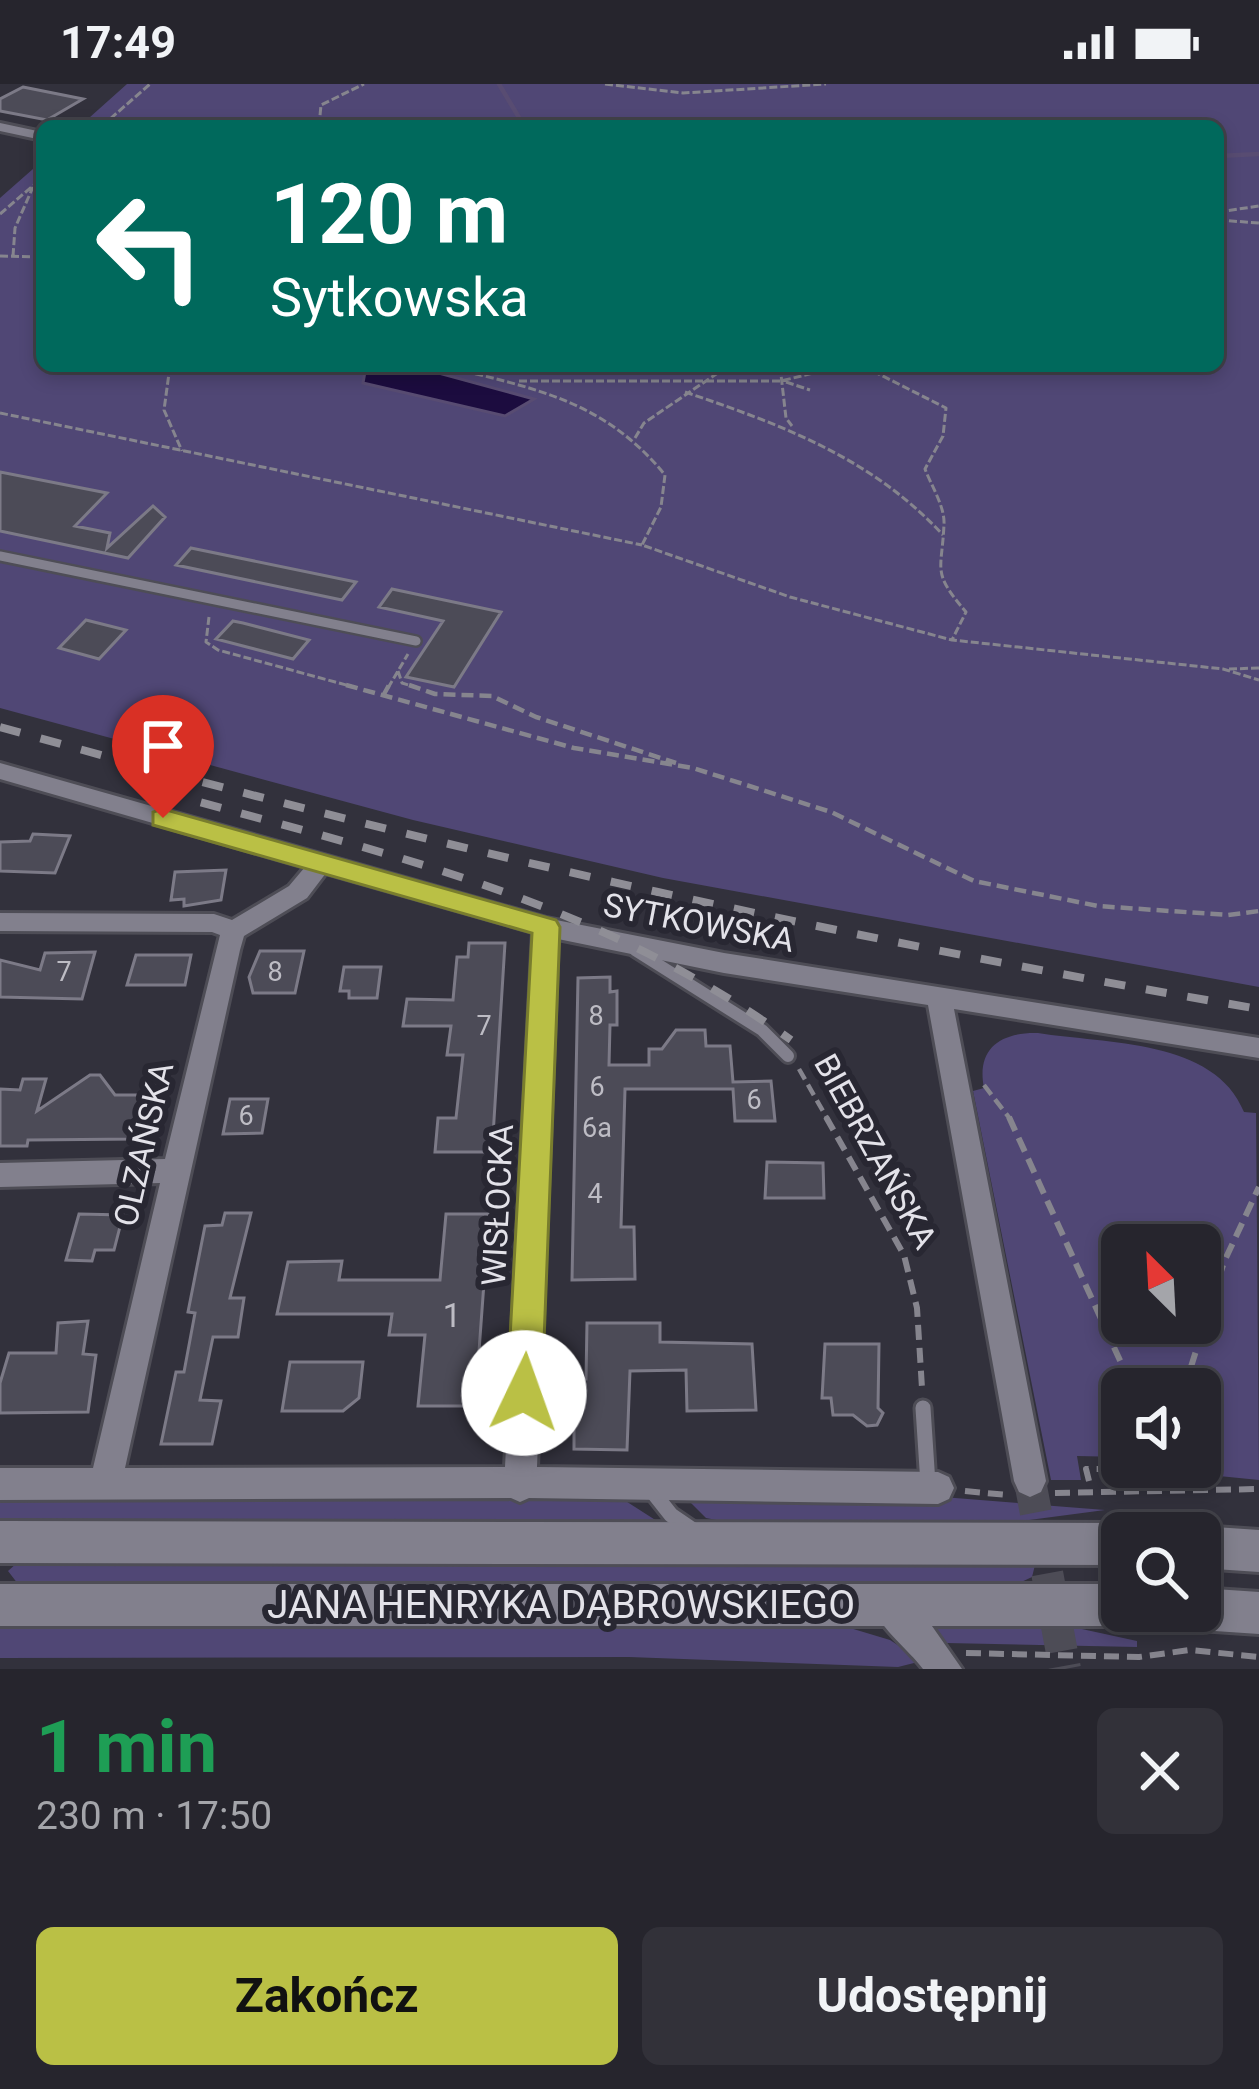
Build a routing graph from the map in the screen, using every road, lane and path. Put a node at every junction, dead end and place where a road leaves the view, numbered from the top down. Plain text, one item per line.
1 (150, 84) edge
2 (364, 84) edge
3 (605, 84) edge
4 (826, 84) edge
5 (109, 120) edge
6 (320, 120) edge
7 (0, 128) edge
8 (36, 135) edge
9 (36, 184) edge
10 (33, 187) junction
11 (1259, 206) edge
12 (1224, 211) edge
13 (0, 214) edge
14 (1224, 220) edge
15 (1259, 223) edge
16 (0, 256) edge
17 (13, 256) junction
18 (36, 257) edge
19 (168, 372) edge
20 (471, 372) edge
21 (718, 372) edge
22 (780, 372) edge
23 (818, 372) edge
24 (876, 372) edge
25 (708, 378) junction
26 (513, 381) junction
27 (781, 381) junction
28 (810, 390) dead end
29 (685, 392) junction
30 (0, 413) edge
31 (796, 430) junction
32 (635, 438) junction
33 (182, 451) junction
34 (945, 538) junction
35 (642, 545) junction
36 (0, 556) edge
37 (217, 600) junction
38 (952, 640) junction
39 (416, 641) joint
40 (1259, 668) edge
41 (1223, 669) junction
42 (398, 671) junction
43 (1259, 680) edge
44 (383, 696) junction
45 (570, 728) junction
46 (574, 748) junction
47 (693, 768) junction
48 (0, 771) edge
49 (320, 864) junction
50 (1259, 911) edge
51 (0, 922) edge
52 (546, 927) junction
53 (234, 932) junction
54 (614, 937) junction
55 (939, 997) junction
56 (1259, 1049) edge
57 (788, 1056) joint
58 (976, 1076) dead end
59 (173, 1172) junction
60 (0, 1175) edge
61 (1259, 1186) edge
62 (1123, 1368) edge
63 (1191, 1368) edge
64 (923, 1408) joint
65 (1101, 1469) edge
66 (1089, 1481) dead end
67 (646, 1482) junction
68 (0, 1484) edge
69 (105, 1484) junction
70 (520, 1486) junction
71 (933, 1487) junction
72 (1200, 1488) joint
73 (1259, 1489) edge
74 (1031, 1490) junction
75 (722, 1540) junction
76 (0, 1542) edge
77 (1101, 1544) edge
78 (1221, 1548) edge
79 (1259, 1551) edge
80 (883, 1603) junction
81 (0, 1604) edge
82 (1101, 1605) edge
83 (1221, 1610) edge
84 (1259, 1612) edge
85 (1259, 1657) edge
86 (938, 1667) edge

1 - 5 path
2 - 6 path
3 - 4 path
7 - 8 street
9 - 10 path
10 - 13 path
10 - 17 path
11 - 12 path
14 - 15 path
16 - 17 path
17 - 18 path
19 - 33 path
20 - 26 path
21 - 25 path
22 - 27 path
23 - 27 path
24 - 34 path
25 - 26 path
25 - 27 path
25 - 29 path
26 - 32 path
27 - 28 path
27 - 31 path
29 - 31 path
29 - 32 path
30 - 33 path
31 - 34 path
32 - 35 path
33 - 35 path
34 - 38 path
35 - 38 path
36 - 37 lane
37 - 39 lane
37 - 44 path
38 - 41 path
39 - 42 path
40 - 41 path
41 - 43 path
42 - 44 path
42 - 45 path
44 - 46 path
45 - 46 path
45 - 47 path
46 - 47 path
47 - 50 path
48 - 49 street, SYTKOWSKA
49 - 52 street, SYTKOWSKA
49 - 53 street
51 - 53 street
52 - 54 street, SYTKOWSKA
52 - 70 street, WISŁOCKA
53 - 59 street, OLZAŃSKA
54 - 55 street, SYTKOWSKA
54 - 57 lane, BIEBRZAŃSKA
55 - 56 street, SYTKOWSKA
55 - 74 street
57 - 64 path, BIEBRZAŃSKA
58 - 62 path
59 - 60 street
59 - 69 street, OLZAŃSKA
61 - 63 path
64 - 71 lane
65 - 66 path
67 - 70 street
67 - 71 street
67 - 75 lane
68 - 69 street
69 - 70 street
71 - 74 path
72 - 73 path
72 - 74 path
75 - 76 main road, JANA HENRYKA DĄBROWSKIEGO
75 - 77 main road, JANA HENRYKA DĄBROWSKIEGO
78 - 79 main road
80 - 81 main road, JANA HENRYKA DĄBROWSKIEGO
80 - 82 main road, JANA HENRYKA DĄBROWSKIEGO
80 - 86 street
83 - 84 main road
85 - 86 path

